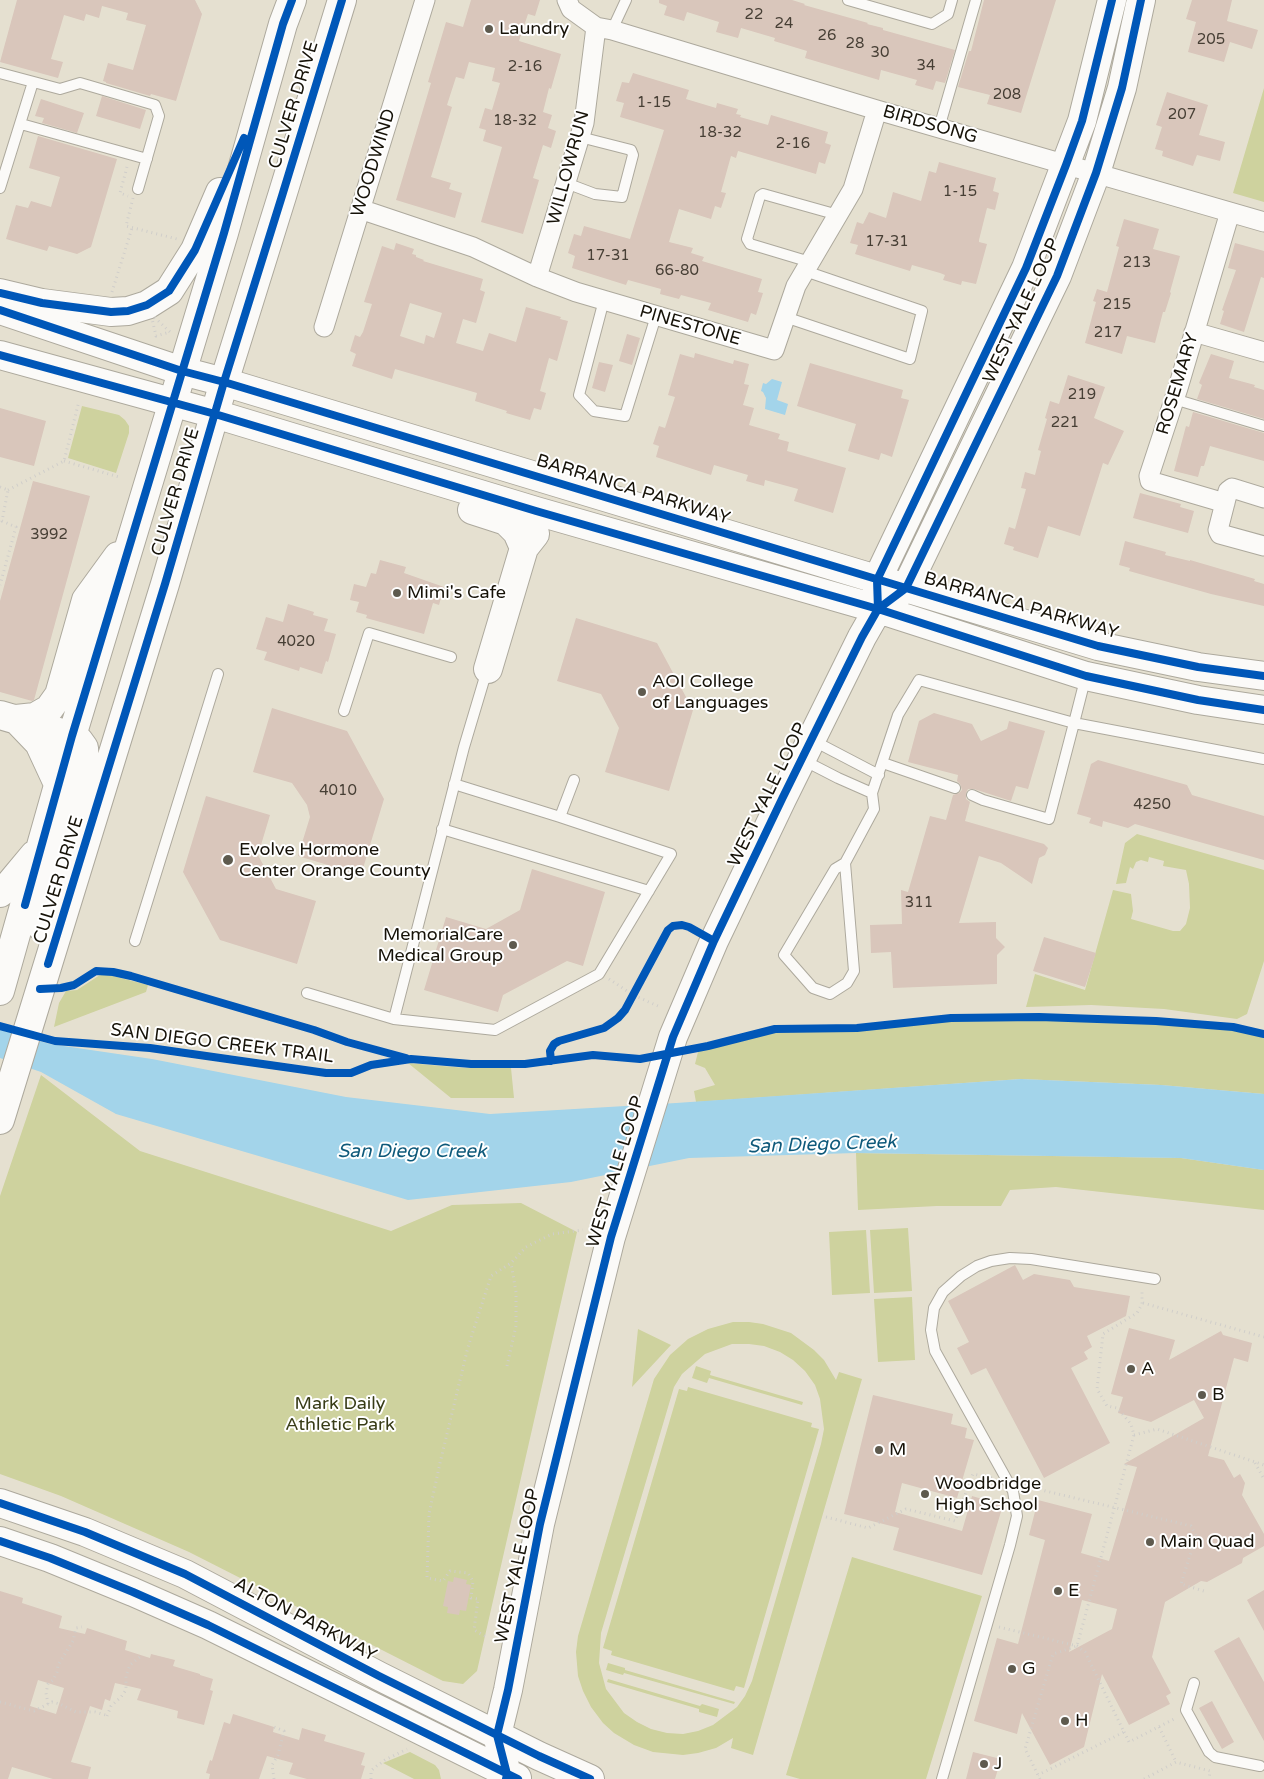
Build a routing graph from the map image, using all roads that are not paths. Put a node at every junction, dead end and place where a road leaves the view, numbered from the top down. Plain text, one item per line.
1 (292, 0) edge
2 (342, 0) edge
3 (425, 0) edge
4 (567, 0) edge
5 (626, 0) edge
6 (848, 0) edge
7 (952, 0) edge
8 (976, 0) edge
9 (1112, 0) edge
10 (1141, 0) edge
11 (604, 28) junction
12 (0, 73) edge
13 (33, 82) junction
14 (264, 92) junction
15 (877, 110) junction
16 (21, 124) junction
17 (938, 128) junction
18 (580, 137) junction
19 (147, 159) junction
20 (1066, 165) junction
21 (1096, 173) junction
22 (566, 184) junction
23 (0, 188) edge
24 (138, 189) dead end
25 (360, 209) junction
26 (1230, 212) junction
27 (838, 215) junction
28 (1264, 222) edge
29 (807, 267) junction
30 (537, 277) junction
31 (0, 293) edge
32 (604, 300) junction
33 (0, 310) edge
34 (656, 316) junction
35 (785, 318) junction
36 (324, 326) dead end
37 (1194, 332) junction
38 (1264, 352) edge
39 (0, 355) edge
40 (182, 371) junction
41 (224, 382) junction
42 (1174, 398) junction
43 (172, 402) junction
44 (215, 414) junction
45 (1264, 426) edge
46 (357, 457) junction
47 (1264, 498) edge
48 (1225, 503) junction
49 (574, 522) junction
50 (131, 538) junction
51 (1264, 546) edge
52 (524, 548) junction
53 (877, 580) junction
54 (906, 588) junction
55 (878, 609) junction
56 (451, 658) dead end
57 (488, 669) joint
58 (218, 674) dead end
59 (1086, 676) junction
60 (1264, 676) edge
61 (1264, 710) edge
62 (344, 711) dead end
63 (8, 717) edge
64 (1074, 723) junction
65 (72, 736) junction
66 (807, 749) junction
67 (1264, 759) edge
68 (884, 763) junction
69 (879, 776) junction
70 (574, 780) dead end
71 (58, 784) junction
72 (454, 784) junction
73 (955, 788) dead end
74 (872, 793) junction
75 (972, 795) dead end
76 (560, 817) junction
77 (442, 829) junction
78 (42, 846) junction
79 (845, 863) junction
80 (649, 891) junction
81 (0, 893) edge
82 (135, 941) dead end
83 (44, 977) junction
84 (2, 984) edge
85 (306, 992) dead end
86 (394, 1019) junction
87 (0, 1120) edge
88 (1156, 1279) dead end
89 (0, 1502) edge
90 (0, 1541) edge
91 (1194, 1682) dead end
92 (497, 1735) junction
93 (1260, 1766) dead end
94 (474, 1769) edge
95 (511, 1777) edge
96 (590, 1779) edge
97 (942, 1779) edge

1 - 14 main road, CULVER DRIVE
2 - 41 main road, CULVER DRIVE
3 - 25 street, WOODWIND
4 - 11 street
5 - 11 lane
6 - 7 lane
8 - 17 lane
9 - 20 main road, WEST YALE LOOP
10 - 21 main road, WEST YALE LOOP
11 - 15 street, BIRDSONG
11 - 18 street, WILLOWRUN
12 - 13 lane
13 - 16 lane
13 - 19 lane
14 - 31 main road
14 - 40 main road, CULVER DRIVE
15 - 17 street, BIRDSONG
15 - 27 street, PINESTONE
16 - 19 lane
16 - 23 lane
17 - 20 street, BIRDSONG
18 - 22 street, WILLOWRUN
18 - 22 lane
19 - 24 lane
20 - 21 street, BIRDSONG
20 - 53 main road, WEST YALE LOOP
21 - 26 street, BIRDSONG
21 - 54 main road, WEST YALE LOOP
22 - 30 street, WILLOWRUN
25 - 30 street, PINESTONE
25 - 36 street, WOODWIND
26 - 28 street, BIRDSONG
26 - 37 street, ROSEMARY
27 - 29 street, PINESTONE
27 - 29 lane
29 - 35 street, PINESTONE
29 - 35 lane
30 - 32 street, PINESTONE
32 - 34 street, PINESTONE
32 - 34 lane
33 - 40 main road, BARRANCA PARKWAY
34 - 35 street, PINESTONE
37 - 38 street
37 - 42 street, ROSEMARY
39 - 43 main road
40 - 41 main road, BARRANCA PARKWAY
40 - 43 main road, CULVER DRIVE
41 - 44 main road, CULVER DRIVE
41 - 53 main road, BARRANCA PARKWAY
42 - 45 lane
42 - 48 street, ROSEMARY
43 - 44 main road
43 - 50 main road, CULVER DRIVE
44 - 46 main road
44 - 83 main road, CULVER DRIVE
46 - 49 main road
46 - 52 main road
47 - 48 street
48 - 51 street
49 - 52 main road
49 - 55 main road
50 - 63 main road
50 - 65 main road, CULVER DRIVE
52 - 57 main road
53 - 54 main road, BARRANCA PARKWAY
53 - 55 main road, WEST YALE LOOP
54 - 55 main road, WEST YALE LOOP
54 - 60 main road, BARRANCA PARKWAY
55 - 59 main road
55 - 66 main road, WEST YALE LOOP
56 - 62 lane
57 - 72 lane
58 - 82 lane
59 - 61 main road
59 - 64 lane
63 - 65 main road
63 - 71 main road
64 - 67 lane
64 - 68 lane
64 - 75 lane
65 - 71 main road, CULVER DRIVE
65 - 83 main road
66 - 69 lane
66 - 74 lane
66 - 92 main road, WEST YALE LOOP
68 - 69 lane
68 - 73 lane
69 - 74 lane
70 - 76 lane
71 - 78 main road, CULVER DRIVE
72 - 76 lane
72 - 77 lane
74 - 79 lane
76 - 80 lane
77 - 80 lane
77 - 86 lane
78 - 81 main road
78 - 84 main road, CULVER DRIVE
79 - 79 lane
80 - 86 lane
83 - 87 main road, CULVER DRIVE
85 - 86 lane
88 - 97 lane
89 - 92 main road, ALTON PARKWAY
90 - 94 main road
91 - 93 lane
92 - 94 main road, WEST YALE LOOP
92 - 95 main road, WEST YALE LOOP
92 - 96 main road, ALTON PARKWAY
94 - 95 main road

